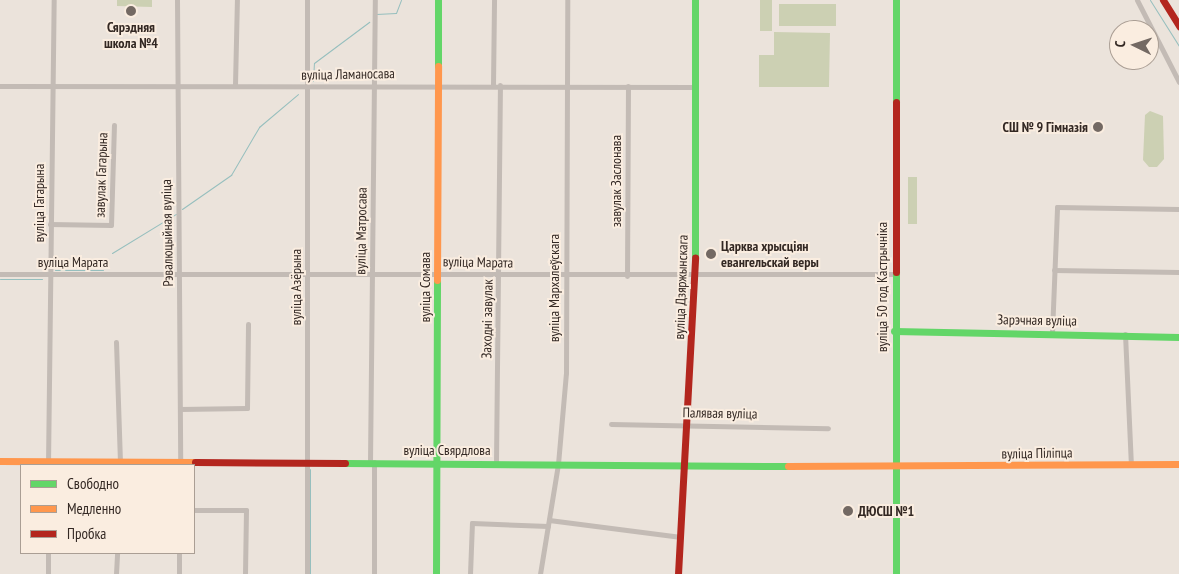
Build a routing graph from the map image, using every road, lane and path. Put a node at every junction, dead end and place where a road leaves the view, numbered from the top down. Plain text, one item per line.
1 (54, 0) edge
2 (177, 0) edge
3 (237, 0) edge
4 (307, 0) edge
5 (375, 0) edge
6 (438, 0) edge
7 (494, 0) edge
8 (567, 0) edge
9 (695, 0) edge
10 (896, 0) edge
11 (1137, 0) edge
12 (1164, 0) edge
13 (1179, 26) edge
14 (1179, 82) edge
15 (50, 84) junction
16 (235, 85) junction
17 (376, 85) junction
18 (438, 85) junction
19 (493, 85) junction
20 (500, 85) junction
21 (0, 86) edge
22 (178, 86) junction
23 (566, 86) junction
24 (628, 86) junction
25 (308, 87) junction
26 (696, 87) junction
27 (114, 125) dead end
28 (1179, 210) edge
29 (50, 224) junction
30 (1054, 270) junction
31 (1179, 272) edge
32 (50, 273) junction
33 (179, 273) junction
34 (371, 273) junction
35 (437, 273) junction
36 (500, 273) junction
37 (0, 274) edge
38 (307, 274) junction
39 (895, 274) junction
40 (564, 276) junction
41 (627, 276) junction
42 (695, 276) junction
43 (248, 324) dead end
44 (894, 330) junction
45 (1052, 333) junction
46 (1125, 334) junction
47 (1179, 337) edge
48 (116, 342) dead end
49 (180, 409) junction
50 (688, 423) junction
51 (611, 424) dead end
52 (828, 428) dead end
53 (0, 461) edge
54 (307, 462) junction
55 (372, 462) junction
56 (436, 462) junction
57 (48, 463) edge
58 (120, 463) edge
59 (180, 463) edge
60 (496, 463) junction
61 (558, 464) junction
62 (1179, 464) edge
63 (686, 465) junction
64 (1131, 465) junction
65 (894, 467) junction
66 (195, 510) edge
67 (548, 523) junction
68 (681, 537) junction
69 (48, 554) edge
70 (117, 554) edge
71 (179, 554) edge
72 (48, 574) edge
73 (116, 574) edge
74 (179, 574) edge
75 (245, 574) edge
76 (307, 574) edge
77 (374, 574) edge
78 (436, 574) edge
79 (470, 574) edge
80 (540, 574) edge
81 (678, 574) edge
82 (896, 574) edge

1 - 15 street, вуліца Гагарына
2 - 22 street, Рэвалюцыйная вуліца
3 - 16 street
4 - 25 street, вуліца Азёрына
5 - 17 street, вуліца Матросава
6 - 18 street, вуліца Сомава
7 - 19 street
8 - 23 street, вуліца Мархалеўскага
9 - 26 street, вуліца Дзяржынскага
10 - 39 street, вуліца 50 год Кастрычніка
11 - 14 street
12 - 13 street
15 - 21 street, вуліца Ламаносава
15 - 22 street, вуліца Ламаносава
15 - 29 street, вуліца Гагарына
16 - 22 street, вуліца Ламаносава
16 - 25 street, вуліца Ламаносава
17 - 18 street, вуліца Ламаносава
17 - 25 street, вуліца Ламаносава
17 - 34 street, вуліца Матросава
18 - 19 street, вуліца Ламаносава
18 - 35 street, вуліца Сомава
19 - 20 street, вуліца Ламаносава
20 - 23 street, вуліца Ламаносава
20 - 36 street, Заходні завулак
22 - 33 street, Рэвалюцыйная вуліца
23 - 24 street, вуліца Ламаносава
23 - 40 street, вуліца Мархалеўскага
24 - 26 street, вуліца Ламаносава
24 - 41 street, завулак Заслонава
25 - 38 street, вуліца Азёрына
26 - 42 street, вуліца Дзяржынскага
27 - 29 street, завулак Гагарына
28 - 30 street
29 - 32 street, вуліца Гагарына
30 - 31 street
30 - 45 street
32 - 33 street, вуліца Марата
32 - 37 street, вуліца Марата
32 - 57 street, вуліца Гагарына
33 - 38 street, вуліца Марата
33 - 49 street, Рэвалюцыйная вуліца
34 - 35 street, вуліца Марата
34 - 38 street, вуліца Марата
34 - 55 street, вуліца Матросава
35 - 36 street, вуліца Марата
35 - 56 street, вуліца Сомава
36 - 40 street, вуліца Марата
36 - 60 street, Заходні завулак
38 - 54 street, вуліца Азёрына
39 - 42 street, вуліца Марата
39 - 44 street, вуліца 50 год Кастрычніка
40 - 41 street, вуліца Марата
40 - 61 street, вуліца Мархалеўскага
41 - 42 street, вуліца Марата
42 - 50 street, вуліца Дзяржынскага
43 - 49 street
44 - 45 street, Зарэчная вуліца
44 - 65 street, вуліца 50 год Кастрычніка
45 - 46 street, Зарэчная вуліца
46 - 47 street, Зарэчная вуліца
46 - 64 street
48 - 58 street
49 - 59 street, Рэвалюцыйная вуліца
50 - 51 street, Палявая вуліца
50 - 52 street, Палявая вуліца
50 - 63 street, вуліца Дзяржынскага
53 - 57 street, вуліца Свярдлова
54 - 55 street, вуліца Свярдлова
54 - 59 street, вуліца Свярдлова
54 - 76 street, вуліца Азёрына
55 - 56 street, вуліца Свярдлова
55 - 77 street, вуліца Матросава
56 - 60 street, вуліца Свярдлова
56 - 78 street, вуліца Сомава
57 - 58 street, вуліца Свярдлова
58 - 59 street, вуліца Свярдлова
60 - 61 street, вуліца Свярдлова
61 - 63 street, вуліца Свярдлова
61 - 67 street, вуліца Мархалеўскага
62 - 64 street, вуліца Піліпца
63 - 65 street, вуліца Свярдлова
63 - 68 street, вуліца Дзяржынскага
64 - 65 street, вуліца Піліпца
65 - 82 street, вуліца 50 год Кастрычніка
66 - 75 street
67 - 68 street
67 - 79 street
67 - 80 street, вуліца Мархалеўскага
68 - 81 street, вуліца Дзяржынскага
69 - 72 street
70 - 73 street
71 - 74 street

